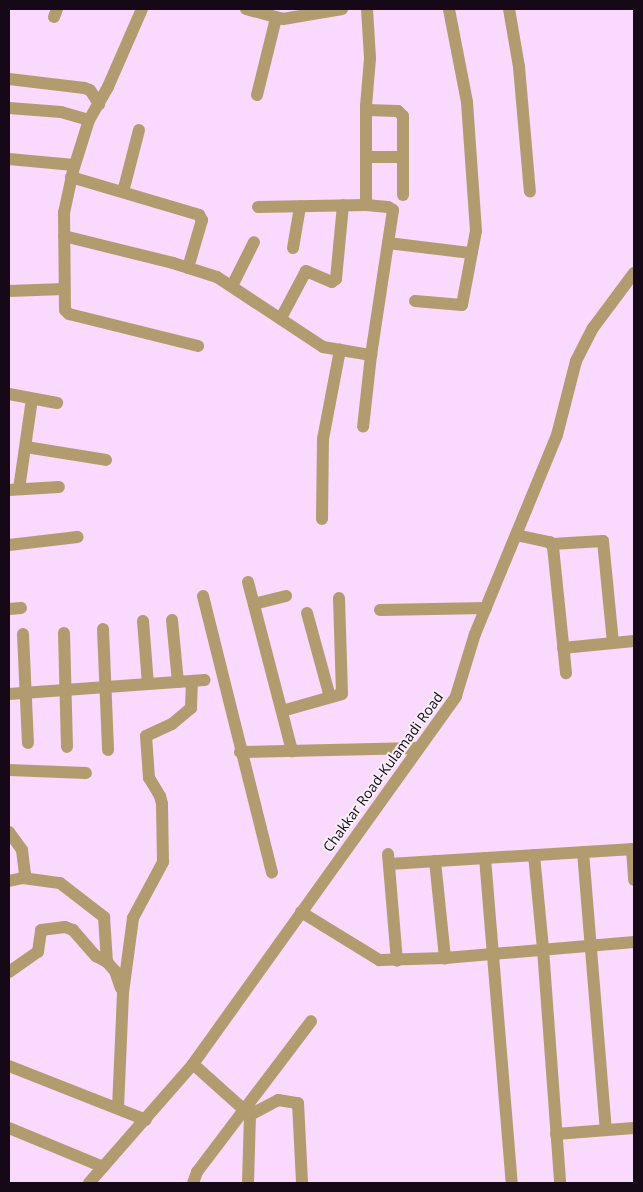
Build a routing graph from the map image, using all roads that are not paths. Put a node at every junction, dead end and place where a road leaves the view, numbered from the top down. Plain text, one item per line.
1 (142, 9) edge
2 (246, 9) edge
3 (342, 9) edge
4 (367, 9) edge
5 (449, 9) edge
6 (509, 9) edge
7 (276, 18) junction
8 (9, 79) edge
9 (257, 95) dead end
10 (103, 96) junction
11 (9, 108) edge
12 (366, 110) junction
13 (89, 120) junction
14 (139, 130) dead end
15 (366, 157) junction
16 (403, 157) junction
17 (9, 159) edge
18 (73, 171) junction
19 (123, 192) junction
20 (530, 192) dead end
21 (403, 195) dead end
22 (366, 200) junction
23 (342, 205) junction
24 (258, 207) dead end
25 (300, 207) junction
26 (64, 236) junction
27 (254, 242) dead end
28 (388, 243) junction
29 (293, 248) dead end
30 (471, 253) junction
31 (188, 268) junction
32 (634, 273) edge
33 (232, 286) junction
34 (64, 289) junction
35 (9, 291) edge
36 (414, 301) dead end
37 (281, 318) junction
38 (198, 346) dead end
39 (340, 350) junction
40 (371, 355) junction
41 (9, 394) edge
42 (32, 399) junction
43 (57, 403) dead end
44 (363, 427) dead end
45 (26, 447) junction
46 (106, 460) dead end
47 (59, 487) dead end
48 (14, 490) edge
49 (322, 520) dead end
50 (516, 534) junction
51 (78, 537) dead end
52 (9, 544) edge
53 (552, 544) junction
54 (248, 582) dead end
55 (202, 596) dead end
56 (286, 596) dead end
57 (339, 598) dead end
58 (254, 604) junction
59 (486, 608) junction
60 (380, 610) dead end
61 (308, 613) dead end
62 (172, 620) dead end
63 (143, 621) dead end
64 (103, 629) dead end
65 (64, 633) dead end
66 (24, 634) dead end
67 (634, 641) edge
68 (613, 643) junction
69 (563, 648) junction
70 (566, 673) dead end
71 (178, 682) junction
72 (148, 684) junction
73 (107, 687) junction
74 (65, 690) junction
75 (26, 692) junction
76 (9, 694) edge
77 (330, 697) junction
78 (282, 710) junction
79 (28, 743) dead end
80 (67, 747) dead end
81 (418, 748) junction
82 (108, 750) dead end
83 (292, 751) junction
84 (240, 752) junction
85 (9, 770) edge
86 (86, 773) dead end
87 (9, 832) edge
88 (633, 849) edge
89 (583, 852) junction
90 (534, 855) junction
91 (485, 858) junction
92 (435, 861) junction
93 (272, 873) dead end
94 (23, 878) junction
95 (634, 880) edge
96 (9, 881) edge
97 (300, 912) junction
98 (634, 942) edge
99 (592, 945) junction
100 (544, 949) junction
101 (493, 954) junction
102 (445, 958) junction
103 (397, 961) junction
104 (107, 962) junction
105 (9, 972) edge
106 (123, 993) junction
107 (311, 1021) dead end
108 (193, 1064) junction
109 (9, 1066) edge
110 (118, 1108) junction
111 (248, 1112) junction
112 (146, 1120) junction
113 (9, 1128) edge
114 (634, 1128) edge
115 (606, 1130) junction
116 (556, 1134) junction
117 (103, 1167) junction
118 (90, 1183) edge
119 (193, 1183) edge
120 (248, 1183) edge
121 (302, 1183) edge
122 (512, 1183) edge
123 (560, 1183) edge

1 - 10 street
2 - 7 street
3 - 7 street
4 - 12 street
5 - 30 street
6 - 20 street
7 - 9 street
8 - 10 street
10 - 13 street
11 - 13 street
12 - 15 street
12 - 16 street
13 - 18 street
14 - 19 street
15 - 16 street
15 - 22 street
16 - 21 street
17 - 18 street
18 - 19 street
18 - 26 street
19 - 31 street
22 - 23 street
22 - 28 street
23 - 25 street
23 - 37 street
24 - 25 street
25 - 29 street
26 - 31 street
26 - 34 street
27 - 33 street
28 - 30 street
28 - 40 street
30 - 36 street
31 - 33 street
32 - 50 street, Chakkar Road-Kulamadi Road
33 - 37 street
34 - 35 street
34 - 38 street
37 - 39 street
39 - 40 street
39 - 49 street
40 - 44 street
41 - 42 street
42 - 43 street
42 - 45 street
45 - 46 street
45 - 48 street
47 - 48 street
50 - 53 street
50 - 59 street, Chakkar Road-Kulamadi Road
51 - 52 street
53 - 68 street
53 - 69 street
54 - 58 street
55 - 84 street
56 - 58 street
57 - 77 street
58 - 78 street
59 - 60 street
59 - 81 street, Chakkar Road-Kulamadi Road
61 - 77 street
62 - 71 street
63 - 72 street
64 - 73 street
65 - 74 street
66 - 75 street
67 - 68 street
68 - 69 street
69 - 70 street
71 - 72 street
71 - 106 street
72 - 73 street
73 - 74 street
73 - 82 street
74 - 75 street
74 - 80 street
75 - 76 street
75 - 79 street
77 - 78 street
78 - 83 street
81 - 83 street
81 - 97 street, Chakkar Road-Kulamadi Road
83 - 84 street
84 - 93 street
85 - 86 street
87 - 94 street
88 - 89 street
88 - 95 street
89 - 90 street
89 - 99 street
90 - 91 street
90 - 100 street
91 - 92 street
91 - 101 street
92 - 102 street
92 - 103 street
94 - 96 street
94 - 104 street
97 - 103 street
97 - 108 street, Chakkar Road-Kulamadi Road
98 - 99 street
99 - 100 street
99 - 115 street
100 - 101 street
100 - 116 street
101 - 102 street
101 - 122 street
102 - 103 street
104 - 105 street
104 - 106 street
106 - 110 street
107 - 111 street
108 - 111 street
108 - 112 street, Chakkar Road-Kulamadi Road
109 - 110 street
110 - 112 street
111 - 119 street
111 - 120 street
111 - 121 street
112 - 117 street, Chakkar Road-Kulamadi Road
113 - 117 street
114 - 115 street
115 - 116 street
116 - 123 street
117 - 118 street, Chakkar Road-Kulamadi Road

